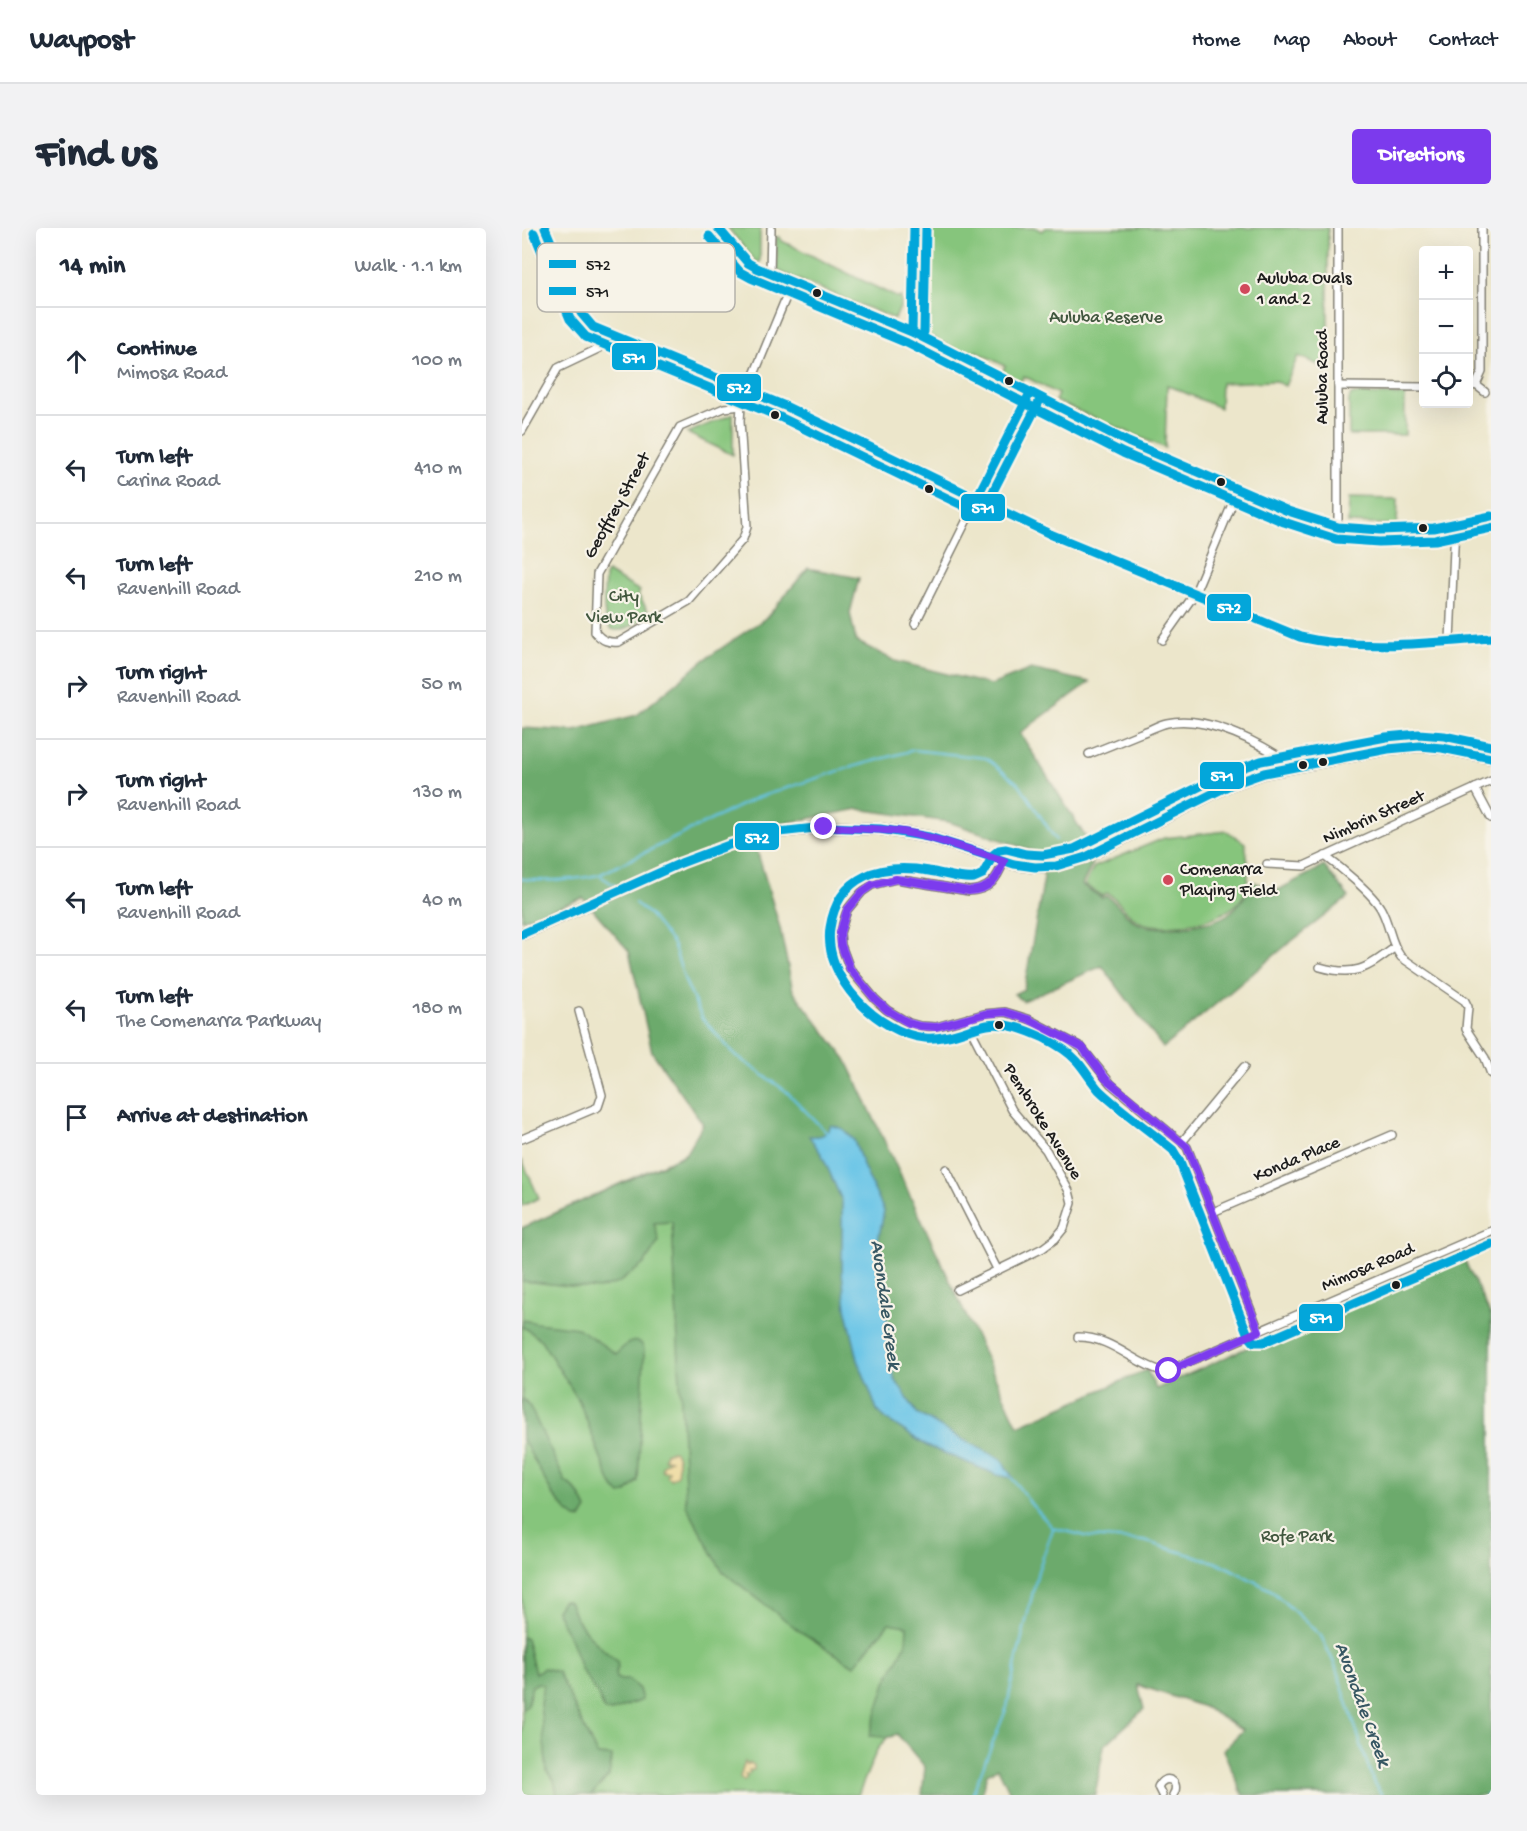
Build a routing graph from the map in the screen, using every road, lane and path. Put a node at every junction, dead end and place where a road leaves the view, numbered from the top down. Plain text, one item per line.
1 (545, 228) edge
2 (718, 228) edge
3 (771, 228) edge
4 (914, 228) edge
5 (1338, 228) edge
6 (1482, 228) edge
7 (551, 243) edge
8 (731, 243) edge
9 (735, 248) edge
10 (770, 274) junction
11 (792, 284) junction
12 (582, 312) edge
13 (912, 332) junction
14 (610, 334) junction
15 (1473, 385) edge
16 (1338, 386) junction
17 (1473, 386) edge
18 (1419, 387) edge
19 (748, 390) junction
20 (1485, 392) dead end
21 (1030, 393) junction
22 (741, 406) junction
23 (522, 431) edge
24 (1238, 490) junction
25 (976, 499) junction
26 (1491, 516) edge
27 (1455, 525) junction
28 (1338, 527) junction
29 (1194, 595) junction
30 (915, 624) dead end
31 (1491, 638) edge
32 (1162, 640) dead end
33 (1450, 641) junction
34 (1089, 754) dead end
35 (1491, 758) edge
36 (1296, 767) junction
37 (1491, 781) edge
38 (1475, 788) junction
39 (1491, 818) edge
40 (1325, 856) junction
41 (1004, 861) junction
42 (1267, 864) dead end
43 (522, 934) edge
44 (1394, 948) junction
45 (1320, 967) dead end
46 (579, 1011) dead end
47 (968, 1018) junction
48 (1244, 1067) dead end
49 (1491, 1074) edge
50 (1392, 1135) dead end
51 (522, 1139) edge
52 (1182, 1142) junction
53 (946, 1168) dead end
54 (1213, 1212) junction
55 (1491, 1231) edge
56 (997, 1269) junction
57 (957, 1290) dead end
58 (1259, 1331) junction
59 (1078, 1336) dead end
60 (1162, 1795) edge
61 (1173, 1795) edge

1 - 7 street
2 - 8 street
3 - 10 street
4 - 13 street
5 - 16 street, Auluba Road
6 - 15 street
9 - 10 street
10 - 11 street
11 - 13 street
11 - 19 street, Geoffrey Street
12 - 14 street
13 - 21 street
14 - 19 street
14 - 23 street
16 - 18 street
16 - 28 street, Auluba Road
17 - 20 street
19 - 22 street, Geoffrey Street
19 - 25 street
21 - 24 street
21 - 25 street
22 - 22 street, Geoffrey Street
24 - 28 street
24 - 29 street
25 - 29 street
25 - 30 street
26 - 27 street
27 - 28 street
27 - 33 street
29 - 32 street
29 - 33 street
31 - 33 street
34 - 36 street
35 - 36 main road
36 - 41 main road
37 - 38 street, Nimbrin Street
38 - 39 street
38 - 40 street, Nimbrin Street
40 - 42 street, Nimbrin Street
40 - 44 street
41 - 43 main road
41 - 47 street
44 - 45 street
44 - 49 street
46 - 51 street
47 - 52 street
47 - 56 street, Pembroke Avenue
48 - 52 street
50 - 54 street, Konda Place
52 - 54 street
53 - 56 street
54 - 58 street
55 - 58 street, Mimosa Road
56 - 57 street, Pembroke Avenue
58 - 59 street, Mimosa Road
60 - 61 street

